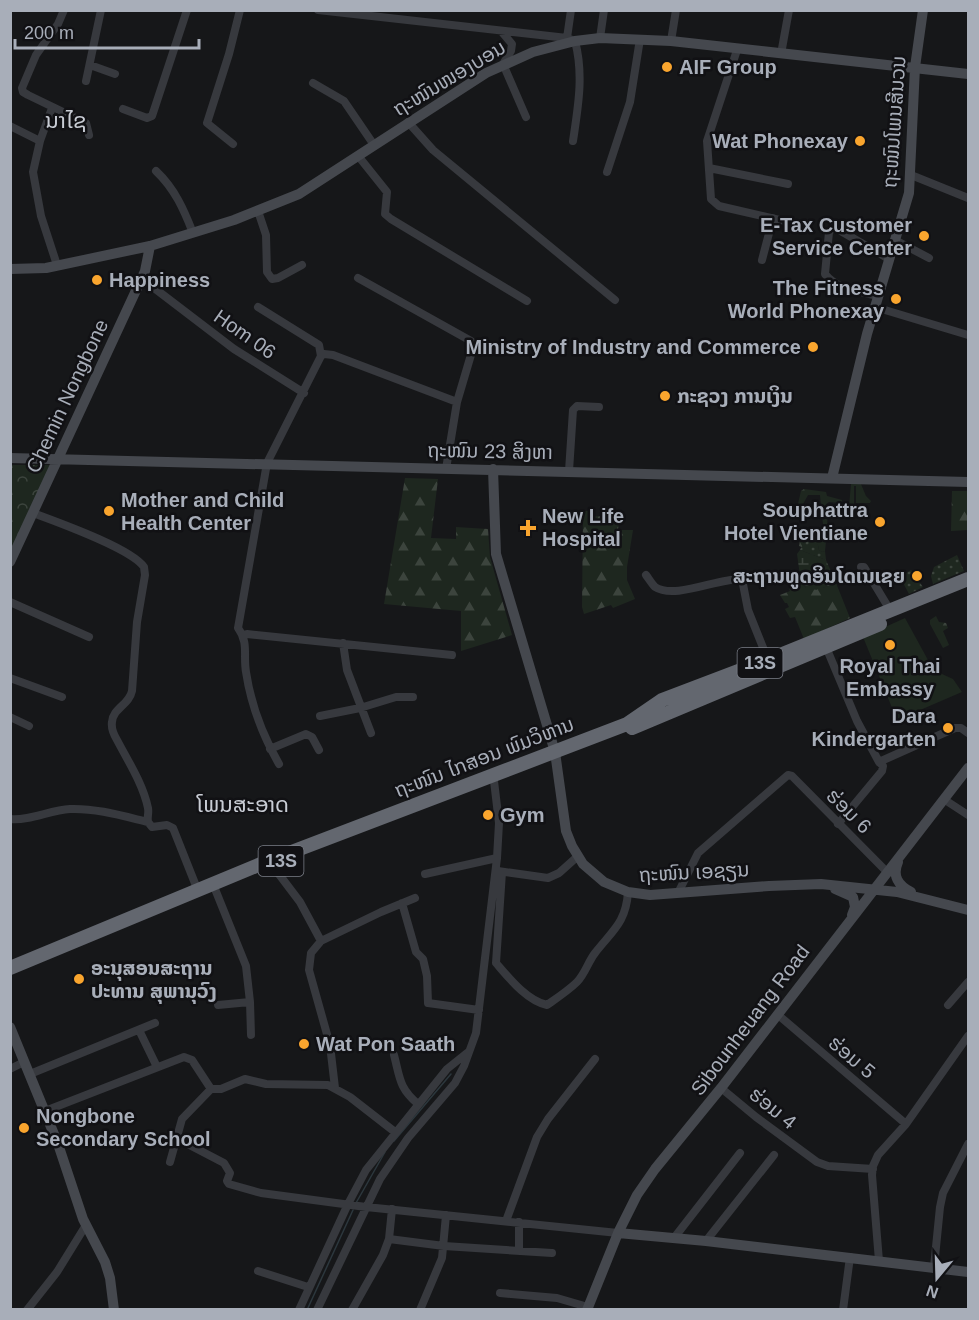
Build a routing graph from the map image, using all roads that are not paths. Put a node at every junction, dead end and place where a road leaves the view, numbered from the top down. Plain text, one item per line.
1 (64, 10) edge
2 (101, 10) edge
3 (188, 10) edge
4 (240, 10) edge
5 (318, 10) edge
6 (571, 10) edge
7 (604, 10) edge
8 (676, 10) edge
9 (789, 10) edge
10 (923, 10) edge
11 (501, 31) junction
12 (600, 38) junction
13 (640, 39) junction
14 (571, 40) junction
15 (671, 41) junction
16 (737, 50) junction
17 (781, 54) junction
18 (503, 64) junction
19 (90, 65) junction
20 (915, 67) junction
21 (115, 74) dead end
22 (969, 74) edge
23 (86, 81) dead end
24 (313, 83) dead end
25 (52, 108) junction
26 (123, 109) dead end
27 (526, 117) dead end
28 (408, 122) junction
29 (10, 126) edge
30 (89, 135) dead end
31 (40, 141) junction
32 (573, 141) dead end
33 (233, 144) dead end
34 (374, 145) junction
35 (359, 157) junction
36 (709, 168) junction
37 (156, 171) dead end
38 (607, 172) dead end
39 (910, 175) junction
40 (788, 184) dead end
41 (969, 198) edge
42 (258, 211) junction
43 (773, 218) junction
44 (801, 225) dead end
45 (193, 233) junction
46 (895, 240) junction
47 (168, 241) junction
48 (144, 248) junction
49 (929, 258) dead end
50 (889, 259) junction
51 (762, 260) dead end
52 (302, 265) dead end
53 (57, 266) junction
54 (10, 269) edge
55 (143, 274) junction
56 (358, 278) dead end
57 (615, 300) dead end
58 (527, 301) dead end
59 (876, 302) junction
60 (258, 307) dead end
61 (969, 335) edge
62 (321, 356) junction
63 (304, 393) junction
64 (457, 402) junction
65 (599, 407) dead end
66 (10, 458) edge
67 (57, 460) junction
68 (267, 463) junction
69 (446, 469) junction
70 (493, 470) junction
71 (569, 471) junction
72 (832, 478) junction
73 (969, 482) edge
74 (33, 513) junction
75 (10, 562) edge
76 (861, 567) dead end
77 (646, 575) dead end
78 (969, 579) edge
79 (969, 586) edge
80 (946, 592) junction
81 (10, 602) edge
82 (890, 610) junction
83 (244, 635) junction
84 (89, 637) dead end
85 (343, 643) junction
86 (826, 647) junction
87 (452, 655) dead end
88 (768, 660) junction
89 (10, 678) edge
90 (62, 697) dead end
91 (413, 697) dead end
92 (360, 708) junction
93 (320, 716) dead end
94 (10, 717) edge
95 (29, 726) dead end
96 (969, 733) edge
97 (371, 734) dead end
98 (270, 749) junction
99 (319, 750) dead end
100 (555, 755) junction
101 (879, 762) junction
102 (279, 764) dead end
103 (969, 768) edge
104 (494, 781) junction
105 (945, 800) junction
106 (969, 815) edge
107 (10, 819) edge
108 (148, 822) junction
109 (838, 824) junction
110 (906, 848) junction
111 (578, 856) junction
112 (497, 858) junction
113 (272, 865) junction
114 (499, 871) junction
115 (887, 872) junction
116 (425, 874) dead end
117 (821, 884) junction
118 (215, 889) junction
119 (874, 889) junction
120 (198, 891) junction
121 (628, 892) junction
122 (678, 893) junction
123 (922, 897) junction
124 (415, 898) dead end
125 (402, 903) junction
126 (969, 910) edge
127 (851, 918) junction
128 (321, 941) junction
129 (10, 968) edge
130 (10, 974) edge
131 (969, 982) edge
132 (250, 1002) junction
133 (218, 1005) dead end
134 (948, 1005) dead end
135 (478, 1010) junction
136 (777, 1014) junction
137 (155, 1023) dead end
138 (10, 1027) edge
139 (139, 1030) junction
140 (251, 1035) dead end
141 (969, 1036) edge
142 (468, 1052) junction
143 (394, 1055) dead end
144 (595, 1059) dead end
145 (24, 1062) junction
146 (157, 1067) junction
147 (10, 1069) edge
148 (30, 1074) junction
149 (335, 1088) junction
150 (721, 1088) junction
151 (211, 1089) junction
152 (418, 1104) junction
153 (45, 1111) junction
154 (906, 1124) junction
155 (395, 1132) junction
156 (176, 1138) junction
157 (969, 1144) edge
158 (740, 1153) dead end
159 (774, 1155) dead end
160 (170, 1162) dead end
161 (873, 1169) junction
162 (348, 1204) junction
163 (366, 1207) junction
164 (392, 1209) junction
165 (446, 1215) junction
166 (506, 1221) junction
167 (519, 1222) junction
168 (86, 1225) junction
169 (618, 1233) junction
170 (674, 1238) junction
171 (389, 1239) junction
172 (706, 1241) junction
173 (444, 1246) junction
174 (519, 1250) junction
175 (552, 1253) dead end
176 (850, 1257) junction
177 (879, 1261) junction
178 (934, 1267) junction
179 (258, 1271) dead end
180 (969, 1272) edge
181 (308, 1287) junction
182 (500, 1293) dead end
183 (587, 1308) edge
184 (27, 1310) edge
185 (114, 1310) edge
186 (299, 1310) edge
187 (317, 1310) edge
188 (352, 1310) edge
189 (420, 1310) edge
190 (843, 1310) edge

1 - 25 street
2 - 19 street
3 - 26 street
4 - 33 street
5 - 11 street
6 - 14 street
7 - 12 street
8 - 15 street
9 - 17 street
10 - 20 street, ຖະໜົນໂພນສີນວນ
11 - 14 street
11 - 18 street
12 - 13 street, ຖະໜົນໜອງບອນ
12 - 14 street, ຖະໜົນໜອງບອນ
13 - 15 street, ຖະໜົນໜອງບອນ
13 - 38 street
14 - 18 street, ຖະໜົນໜອງບອນ
14 - 32 street
15 - 16 street, ຖະໜົນໜອງບອນ
16 - 17 street, ຖະໜົນໜອງບອນ
16 - 36 street
17 - 20 street, ຖະໜົນໜອງບອນ
18 - 27 street
18 - 28 street, ຖະໜົນໜອງບອນ
19 - 21 street
19 - 23 street
20 - 22 street, ຖະໜົນໜອງບອນ
20 - 39 street, ຖະໜົນໂພນສີນວນ
24 - 34 street
25 - 30 street
25 - 31 street
28 - 34 street, ຖະໜົນໜອງບອນ
28 - 57 street
29 - 31 street
31 - 53 street
34 - 35 street, ຖະໜົນໜອງບອນ
35 - 42 street, ຖະໜົນໜອງບອນ
35 - 58 street
36 - 40 street
36 - 43 street
37 - 45 street
39 - 41 street
39 - 46 street, ຖະໜົນໂພນສີນວນ
42 - 45 street, ຖະໜົນໜອງບອນ
42 - 52 street
43 - 44 street
43 - 51 street
45 - 47 street, ຖະໜົນໜອງບອນ
46 - 49 street
46 - 50 street, ຖະໜົນໂພນສີນວນ
47 - 48 street, ຖະໜົນໜອງບອນ
47 - 55 street
48 - 53 street, ຖະໜົນໜອງບອນ
48 - 55 street, Chemin Nongbone
50 - 59 street, ຖະໜົນໂພນສີນວນ
50 - 59 street
53 - 54 street, ຖະໜົນໜອງບອນ
55 - 63 street, Hom 06
55 - 67 street, Chemin Nongbone
56 - 64 street
59 - 61 street
59 - 72 street, ຖະໜົນໂພນສີນວນ
60 - 62 street
62 - 63 street
62 - 64 street
63 - 68 street
64 - 69 street
65 - 71 street
66 - 67 street, ຖະໜົນ 23 ສິງຫາ
67 - 68 street, ຖະໜົນ 23 ສິງຫາ
67 - 74 street, Chemin Nongbone
68 - 69 street, ຖະໜົນ 23 ສິງຫາ
68 - 83 street
69 - 70 street, ຖະໜົນ 23 ສິງຫາ
70 - 71 street, ຖະໜົນ 23 ສິງຫາ
70 - 100 street, ຖະໜົນ ເອຊຽນ
71 - 72 street, ຖະໜົນ 23 ສິງຫາ
72 - 73 street, ຖະໜົນ 23 ສິງຫາ
74 - 75 street, Chemin Nongbone
74 - 108 street
76 - 82 street
77 - 88 street
78 - 80 highway, ຖະໜົນ ໄກສອນ ພົມວິຫານ / 13S
79 - 80 highway, ຖະໜົນ ໄກສອນ ພົມວິຫານ / 13S
80 - 82 highway, ຖະໜົນ ໄກສອນ ພົມວິຫານ / 13S
80 - 86 highway, ຖະໜົນ ໄກສອນ ພົມວິຫານ / 13S
81 - 84 street
82 - 88 highway, ຖະໜົນ ໄກສອນ ພົມວິຫານ / 13S
83 - 85 street
83 - 98 street
85 - 87 street
85 - 92 street
86 - 100 highway, ຖະໜົນ ໄກສອນ ພົມວິຫານ / 13S
86 - 101 street
88 - 100 highway, ຖະໜົນ ໄກສອນ ພົມວິຫານ / 13S
89 - 90 street
91 - 92 street
92 - 93 street
92 - 97 street
94 - 95 street
96 - 101 street
98 - 99 street
98 - 102 street
100 - 104 highway, ຖະໜົນ ໄກສອນ ພົມວິຫານ / 13S
100 - 111 street, ຖະໜົນ ເອຊຽນ
100 - 120 highway, ຖະໜົນ ໄກສອນ ພົມວິຫານ / 13S
101 - 109 street
103 - 105 street, Sibounheuang Road
104 - 112 street
104 - 113 highway, ຖະໜົນ ໄກສອນ ພົມວິຫານ / 13S
105 - 106 street
105 - 110 street, Sibounheuang Road
107 - 108 street
108 - 120 street
109 - 115 street, ຮ່ອມ 6
109 - 122 street, ຮ່ອມ 6
110 - 115 street, Sibounheuang Road
110 - 123 street
111 - 114 street
111 - 121 street, ຖະໜົນ ເອຊຽນ
112 - 114 street
112 - 116 street
113 - 118 highway, ຖະໜົນ ໄກສອນ ພົມວິຫານ / 13S
113 - 128 street
114 - 121 street
114 - 135 street
115 - 119 street, Sibounheuang Road
117 - 119 street, ຖະໜົນ ເອຊຽນ
117 - 122 street, ຖະໜົນ ເອຊຽນ
117 - 127 street
118 - 130 highway, ຖະໜົນ ໄກສອນ ພົມວິຫານ / 13S
118 - 132 street
119 - 123 street, ຖະໜົນ ເອຊຽນ
119 - 127 street, Sibounheuang Road
120 - 129 highway, ຖະໜົນ ໄກສອນ ພົມວິຫານ / 13S
121 - 122 street, ຖະໜົນ ເອຊຽນ
123 - 126 street, ຖະໜົນ ເອຊຽນ
124 - 125 street
125 - 128 street
125 - 135 street
127 - 136 street, Sibounheuang Road
128 - 149 street
131 - 134 street
132 - 133 street
132 - 140 street
135 - 142 street
136 - 150 street, Sibounheuang Road
136 - 154 street, ຮ່ອມ 5
137 - 139 street
138 - 145 street
139 - 146 street
139 - 148 street
141 - 154 street
142 - 152 street
142 - 163 street
143 - 152 street
144 - 166 street
145 - 147 street
145 - 148 street
146 - 151 street
146 - 153 street
148 - 153 street
149 - 151 street
149 - 155 street
150 - 161 street, ຮ່ອມ 4
150 - 169 street, Sibounheuang Road
151 - 156 street
152 - 155 street
153 - 168 street
154 - 161 street
155 - 162 street
156 - 160 street
156 - 162 street
157 - 178 street
158 - 170 street
159 - 172 street
161 - 177 street
162 - 163 street
162 - 181 street
163 - 164 street
163 - 187 street
164 - 165 street
164 - 171 street
165 - 166 street
165 - 173 street
166 - 167 street
167 - 169 street
167 - 174 street
168 - 184 street
168 - 185 street
169 - 170 street
169 - 183 street, Sibounheuang Road
170 - 172 street
171 - 173 street
171 - 188 street
172 - 176 street
173 - 174 street
173 - 189 street
174 - 175 street
176 - 177 street
176 - 190 street
177 - 178 street
178 - 180 street
179 - 181 street
181 - 186 street
182 - 183 street

